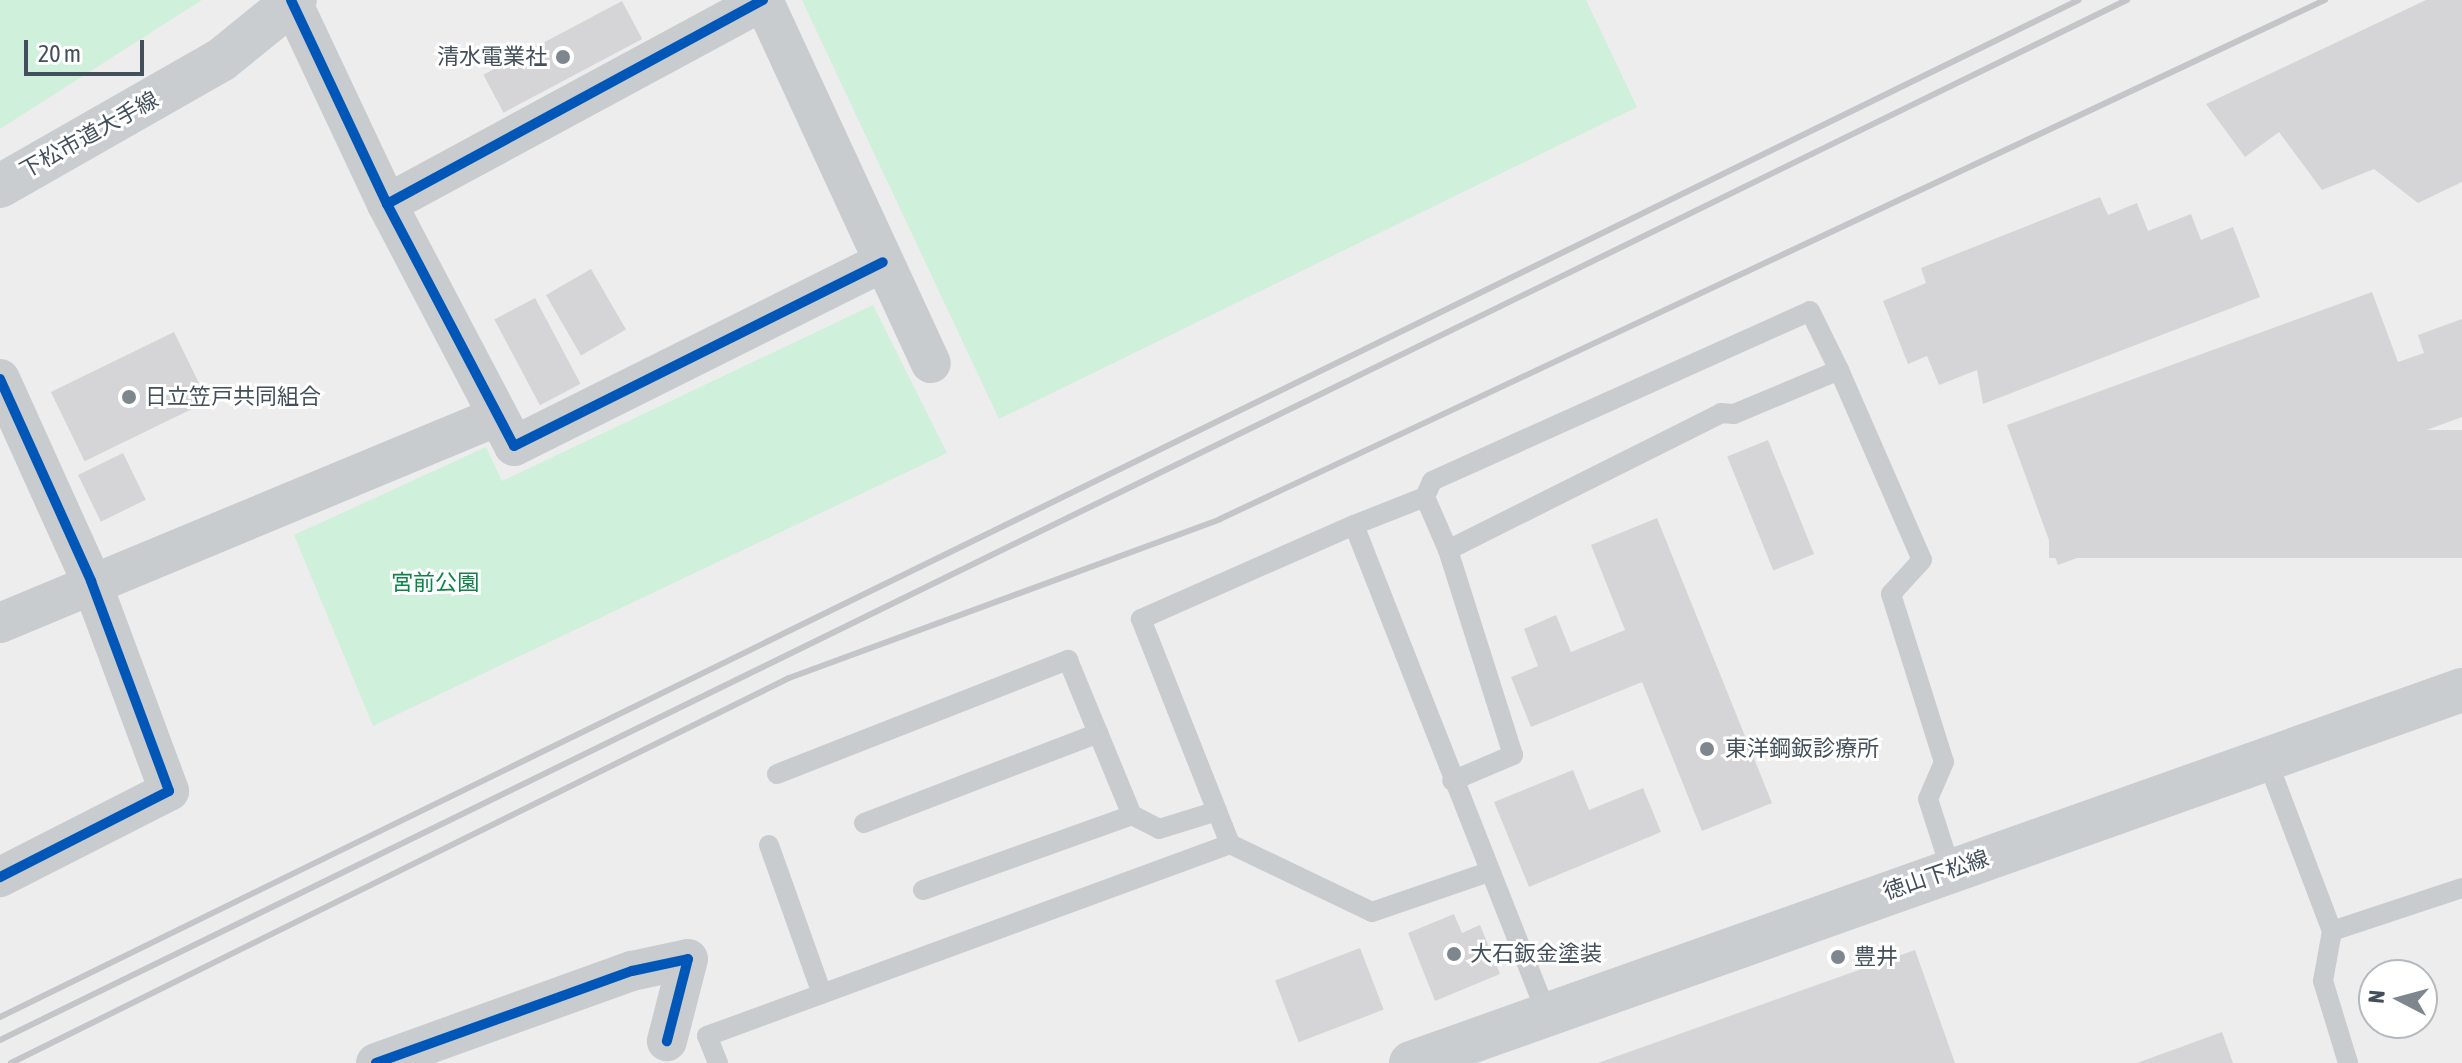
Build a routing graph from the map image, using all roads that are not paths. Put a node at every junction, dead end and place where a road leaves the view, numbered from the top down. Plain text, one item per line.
1 (763, 0) edge
2 (293, 1) edge
3 (0, 186) edge
4 (387, 204) junction
5 (883, 262) junction
6 (931, 363) dead end
7 (1839, 370) junction
8 (4, 398) edge
9 (498, 416) junction
10 (1425, 497) junction
11 (1354, 525) junction
12 (1448, 550) junction
13 (91, 581) junction
14 (0, 623) edge
15 (2462, 690) edge
16 (1098, 733) junction
17 (2267, 760) junction
18 (777, 774) dead end
19 (1452, 781) junction
20 (1217, 811) junction
21 (1132, 815) junction
22 (864, 823) dead end
23 (1230, 844) junction
24 (769, 845) dead end
25 (1951, 870) junction
26 (1489, 872) junction
27 (0, 877) edge
28 (2462, 888) edge
29 (923, 890) dead end
30 (2332, 931) junction
31 (822, 994) junction
32 (1546, 1012) junction
33 (667, 1041) dead end
34 (376, 1063) edge
35 (718, 1063) edge
36 (1411, 1063) edge
37 (2348, 1063) edge

1 - 4 street
1 - 5 street
2 - 3 main road, 下松市道大手線
2 - 4 street
4 - 9 street
5 - 6 street
5 - 9 street
7 - 10 lane
7 - 12 lane
7 - 25 lane
8 - 13 street
9 - 13 street
10 - 11 lane
10 - 12 lane
11 - 19 lane
11 - 20 lane
12 - 19 lane
13 - 14 street
13 - 27 street
15 - 17 main road, 徳山下松線
16 - 18 lane
16 - 21 lane
16 - 22 lane
17 - 25 main road, 徳山下松線
17 - 30 lane
19 - 26 lane
20 - 21 lane
20 - 23 lane
21 - 29 lane
23 - 26 lane
23 - 31 lane
24 - 31 lane
25 - 32 main road, 徳山下松線
26 - 32 lane
28 - 30 lane
30 - 37 lane
31 - 35 lane
32 - 36 main road, 徳山下松線
33 - 34 street

